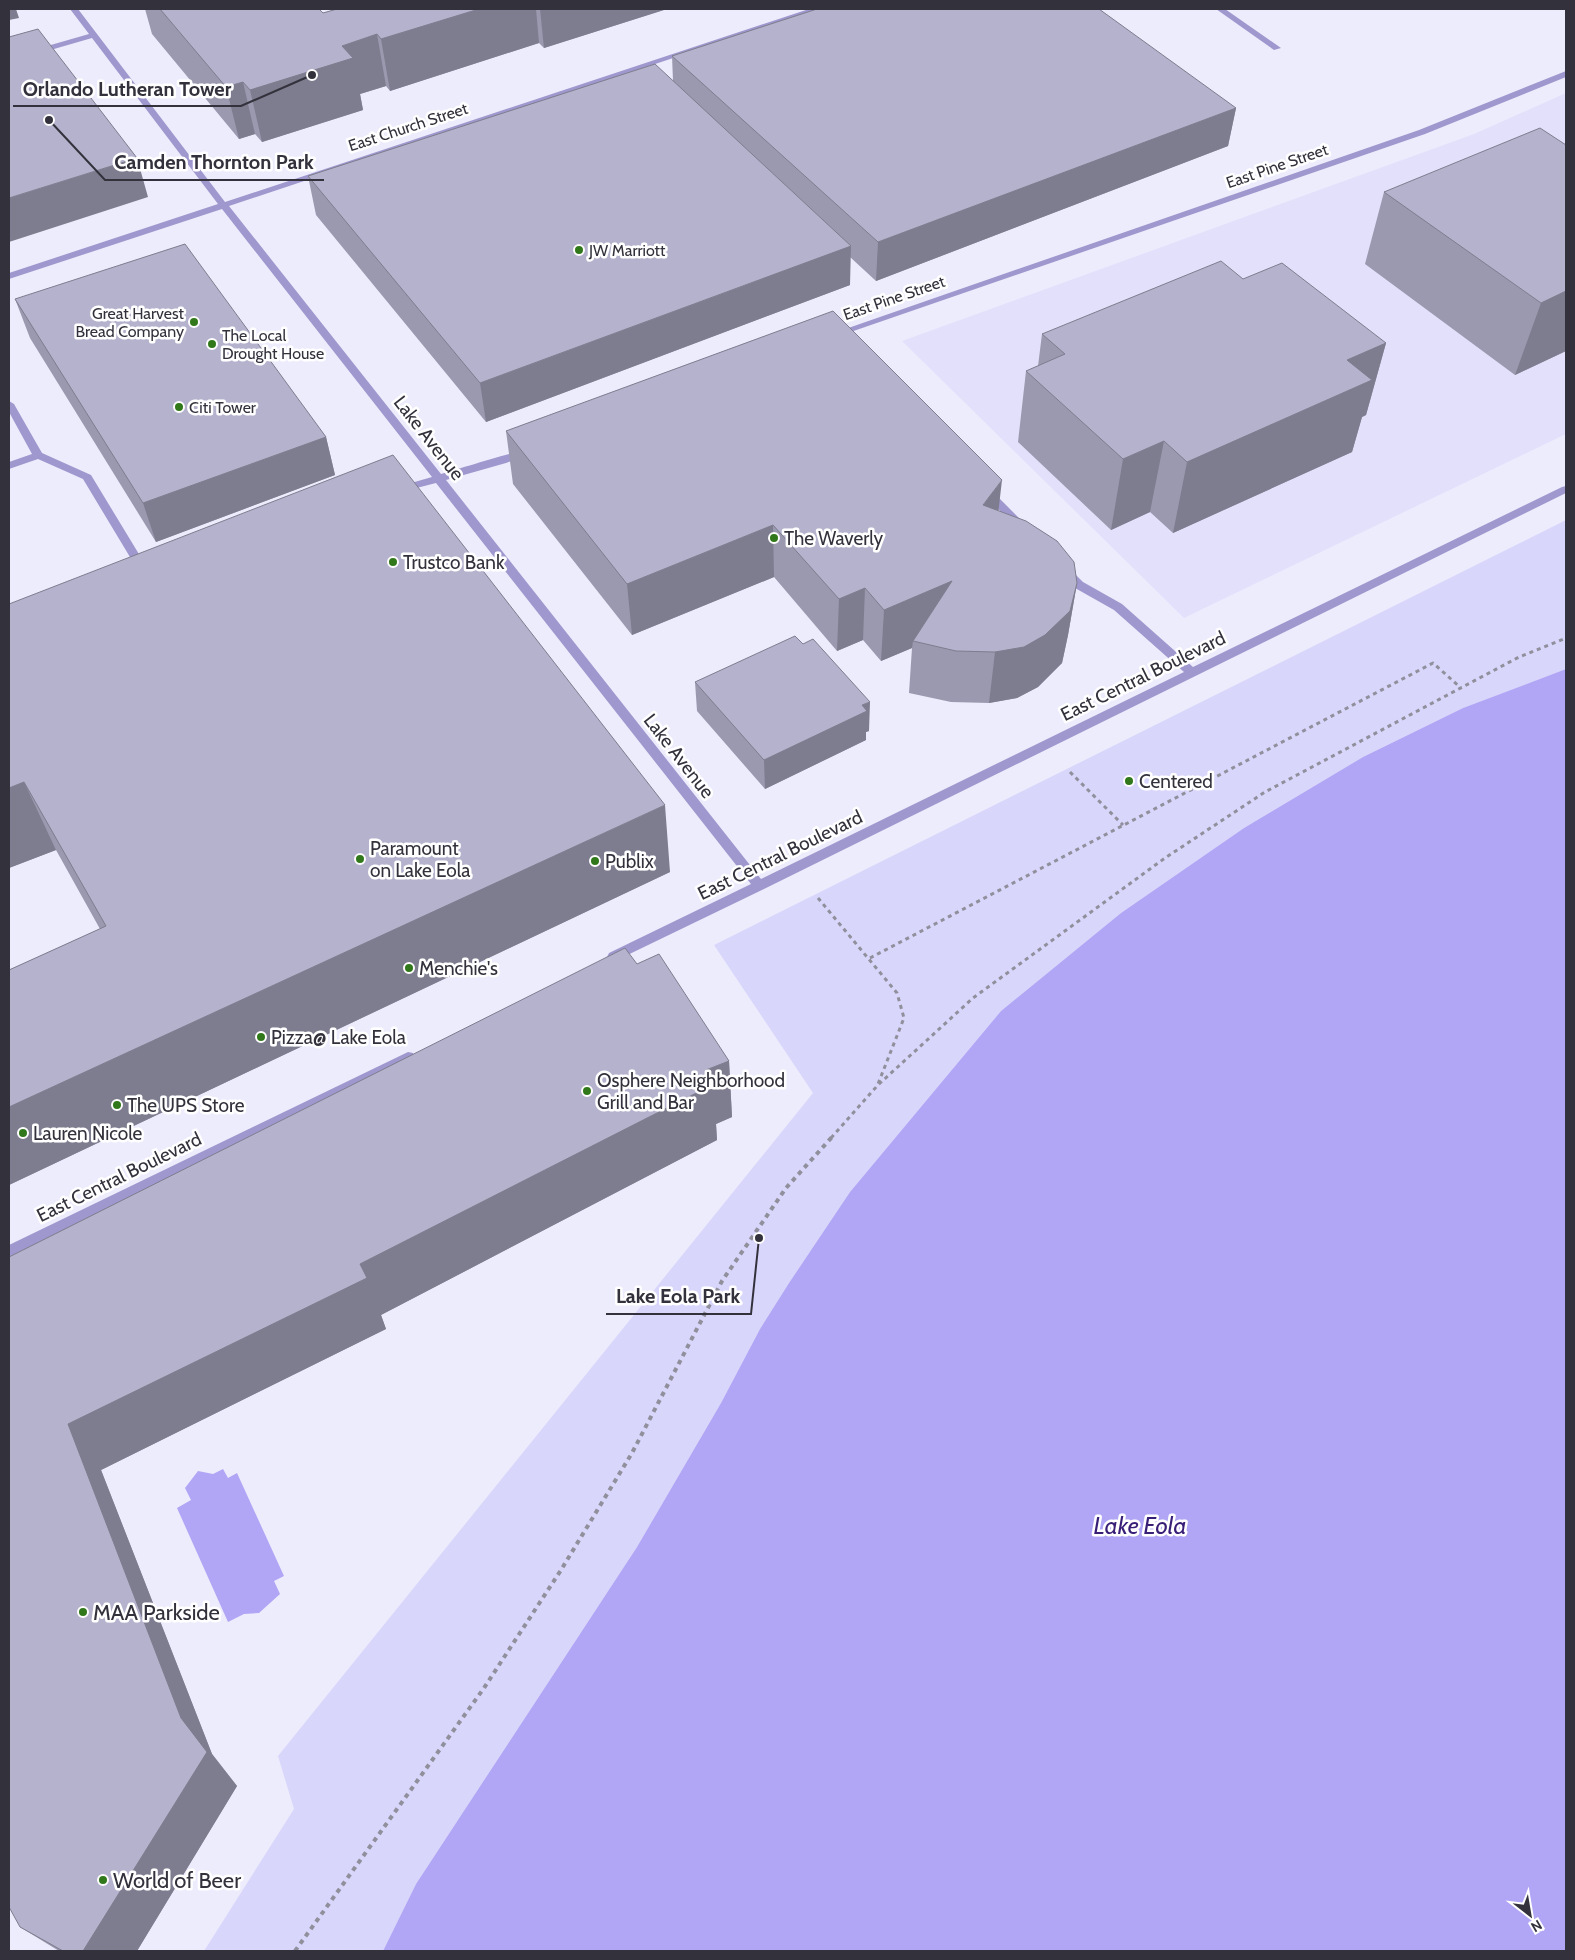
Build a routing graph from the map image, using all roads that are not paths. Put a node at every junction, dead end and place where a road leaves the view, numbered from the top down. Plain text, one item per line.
1 (74, 9) edge
2 (816, 9) edge
3 (1220, 9) edge
4 (94, 35) junction
5 (1277, 48) dead end
6 (9, 60) edge
7 (1566, 74) edge
8 (223, 204) junction
9 (9, 276) edge
10 (832, 339) edge
11 (9, 405) edge
12 (539, 447) edge
13 (38, 455) junction
14 (9, 466) edge
15 (438, 478) junction
16 (976, 481) edge
17 (1566, 489) edge
18 (387, 492) edge
19 (1031, 536) edge
20 (1059, 564) edge
21 (148, 577) edge
22 (1193, 673) junction
23 (760, 886) junction
24 (601, 963) edge
25 (422, 1051) edge
26 (9, 1252) edge

1 - 4 street, Lake Avenue
2 - 8 street, East Church Street
3 - 5 street
4 - 6 street
4 - 8 street, Lake Avenue
7 - 10 street, East Pine Street
8 - 9 street, East Church Street
8 - 15 street, Lake Avenue
11 - 13 street
12 - 15 street
13 - 14 street
13 - 21 street
15 - 18 street
15 - 23 street, Lake Avenue
16 - 19 street
17 - 22 street, East Central Boulevard
20 - 22 street
22 - 23 street, East Central Boulevard
23 - 24 street, East Central Boulevard
25 - 26 street, East Central Boulevard

